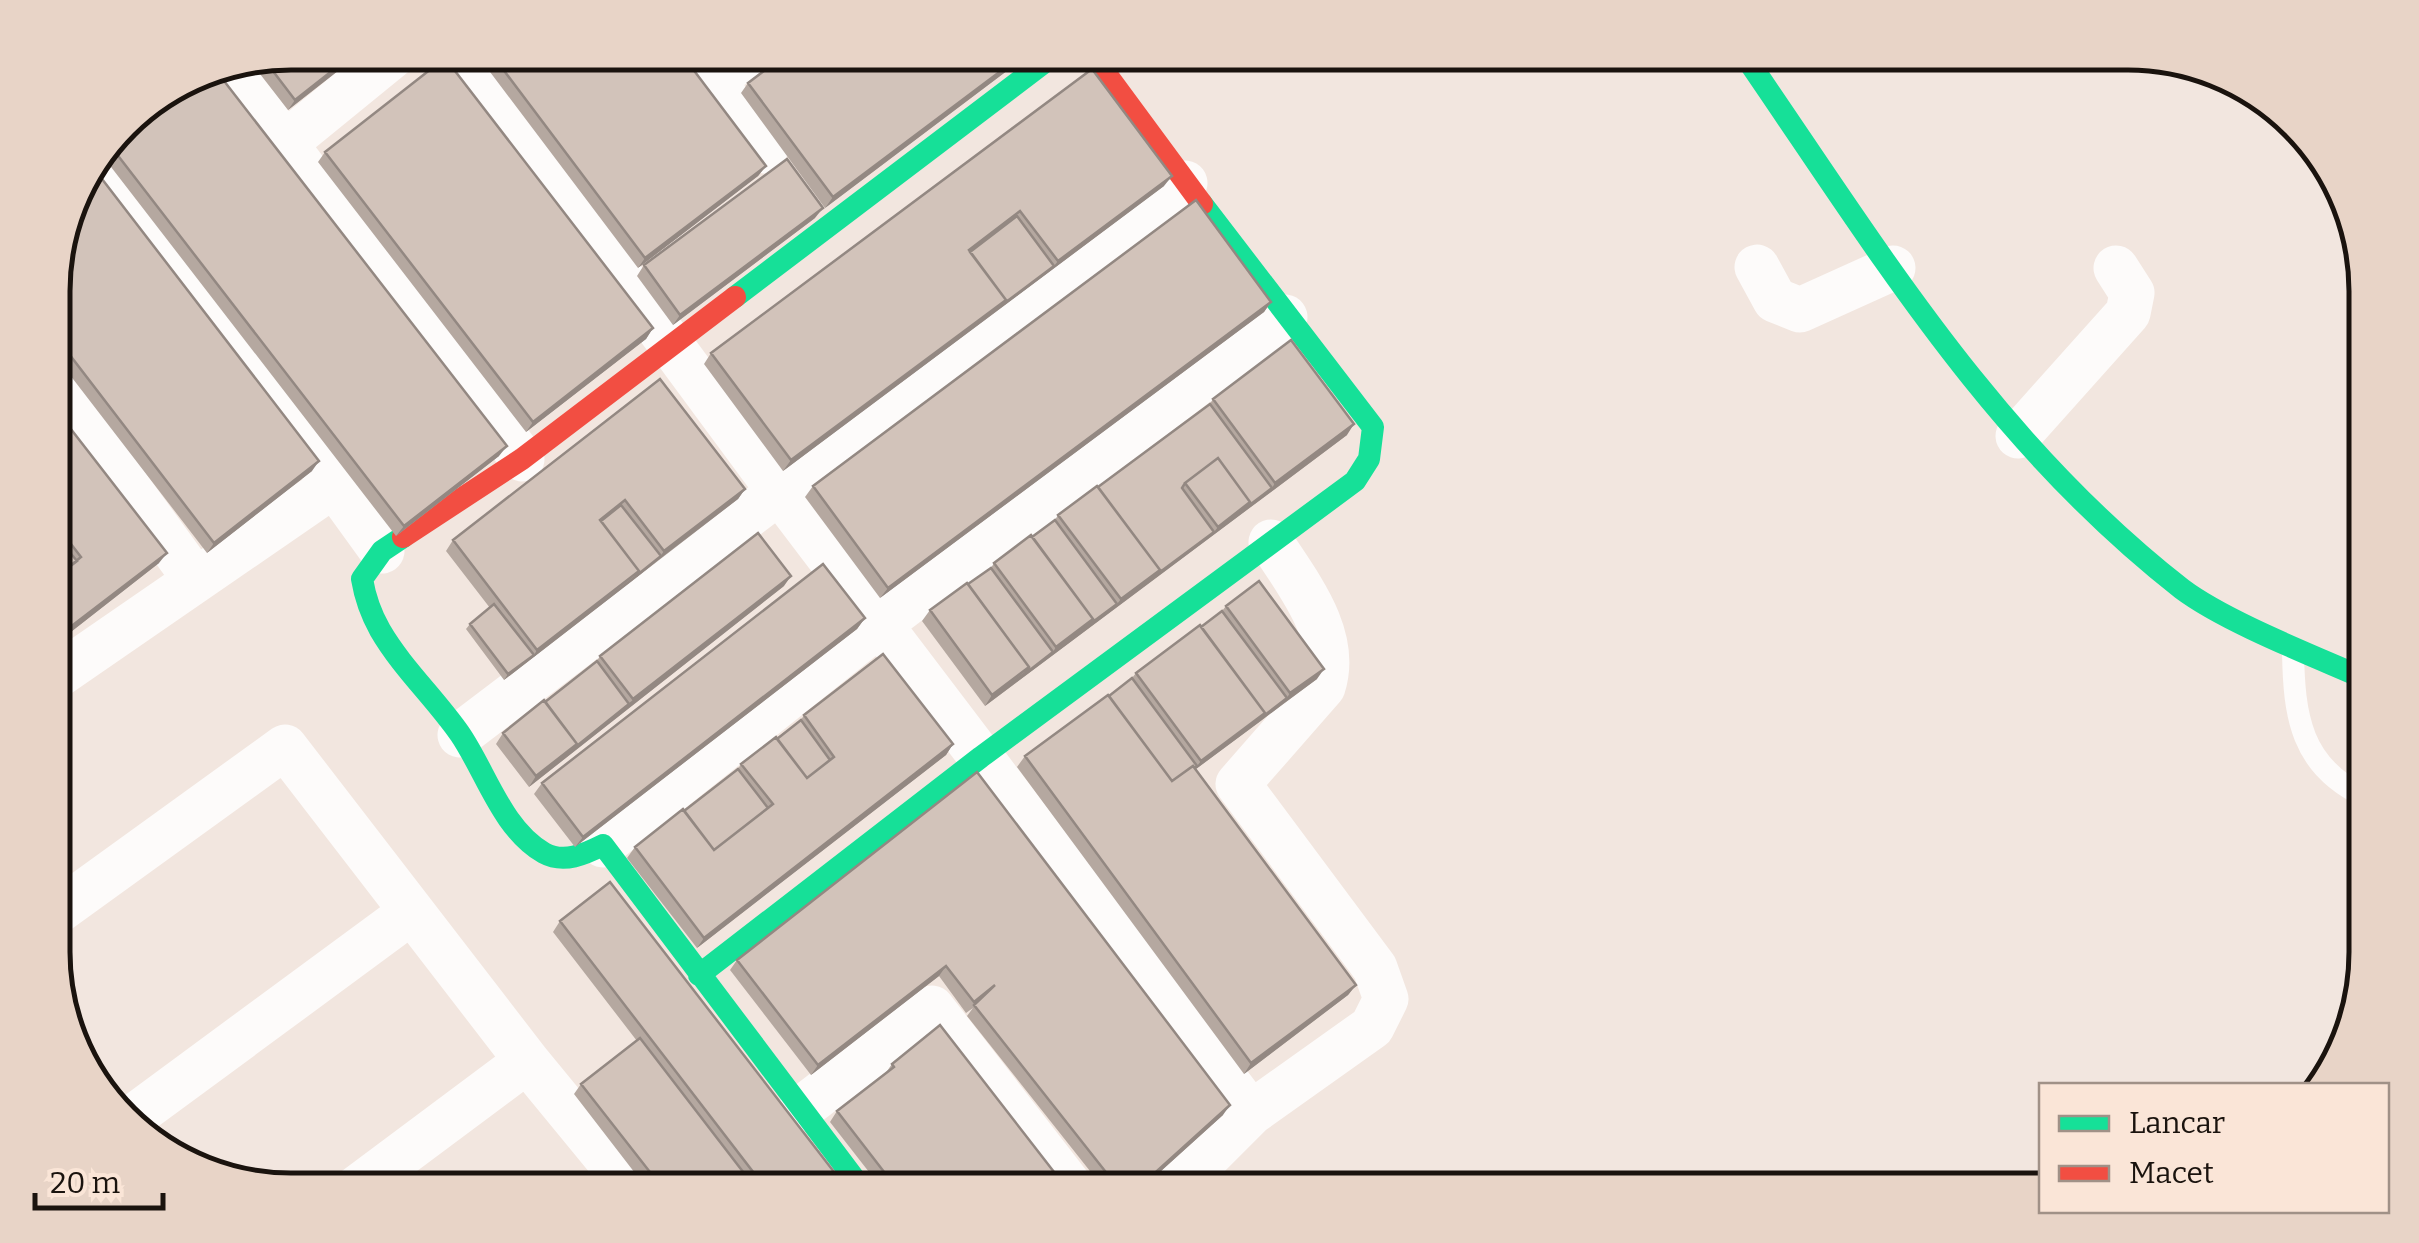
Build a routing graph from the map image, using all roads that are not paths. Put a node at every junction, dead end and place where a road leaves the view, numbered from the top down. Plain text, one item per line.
1 (375, 70) edge
2 (468, 70) edge
3 (706, 70) edge
4 (1034, 70) edge
5 (1103, 70) edge
6 (1755, 70) edge
7 (235, 78) edge
8 (283, 145) junction
9 (765, 151) dead end
10 (106, 170) edge
11 (1185, 183) junction
12 (1757, 267) dead end
13 (1893, 268) junction
14 (2116, 268) dead end
15 (1285, 317) junction
16 (674, 345) junction
17 (70, 407) edge
18 (2018, 436) junction
19 (522, 459) junction
20 (334, 486) junction
21 (781, 494) junction
22 (1271, 542) junction
23 (382, 551) junction
24 (195, 579) junction
25 (880, 624) junction
26 (2293, 647) junction
27 (70, 662) edge
28 (2349, 671) edge
29 (460, 735) junction
30 (981, 757) junction
31 (2349, 786) edge
32 (604, 845) junction
33 (70, 902) edge
34 (410, 913) junction
35 (699, 975) junction
36 (527, 1061) junction
37 (801, 1110) junction
38 (140, 1112) edge
39 (1251, 1113) junction
40 (377, 1173) edge
41 (620, 1173) edge
42 (851, 1173) edge
43 (1060, 1173) edge
44 (1191, 1173) edge

1 - 8 street
2 - 16 street
3 - 9 street
4 - 16 street
5 - 11 street
6 - 13 street
7 - 8 street
8 - 19 street
10 - 20 street
11 - 15 street
11 - 21 street
12 - 13 street
13 - 18 street
14 - 18 street
15 - 22 street
15 - 25 street
16 - 19 street
16 - 21 street
17 - 24 street
18 - 26 street
19 - 23 street
20 - 23 street
20 - 24 street
21 - 25 street
21 - 29 street
22 - 30 street
22 - 39 street
23 - 29 street
24 - 27 street
25 - 30 street
25 - 32 street
26 - 28 street
26 - 31 lane
29 - 32 street
30 - 35 street
30 - 39 street
32 - 35 street
33 - 34 street
34 - 36 street
34 - 38 street
35 - 37 street
36 - 40 street
36 - 41 street
37 - 42 street
37 - 43 street
39 - 44 street

